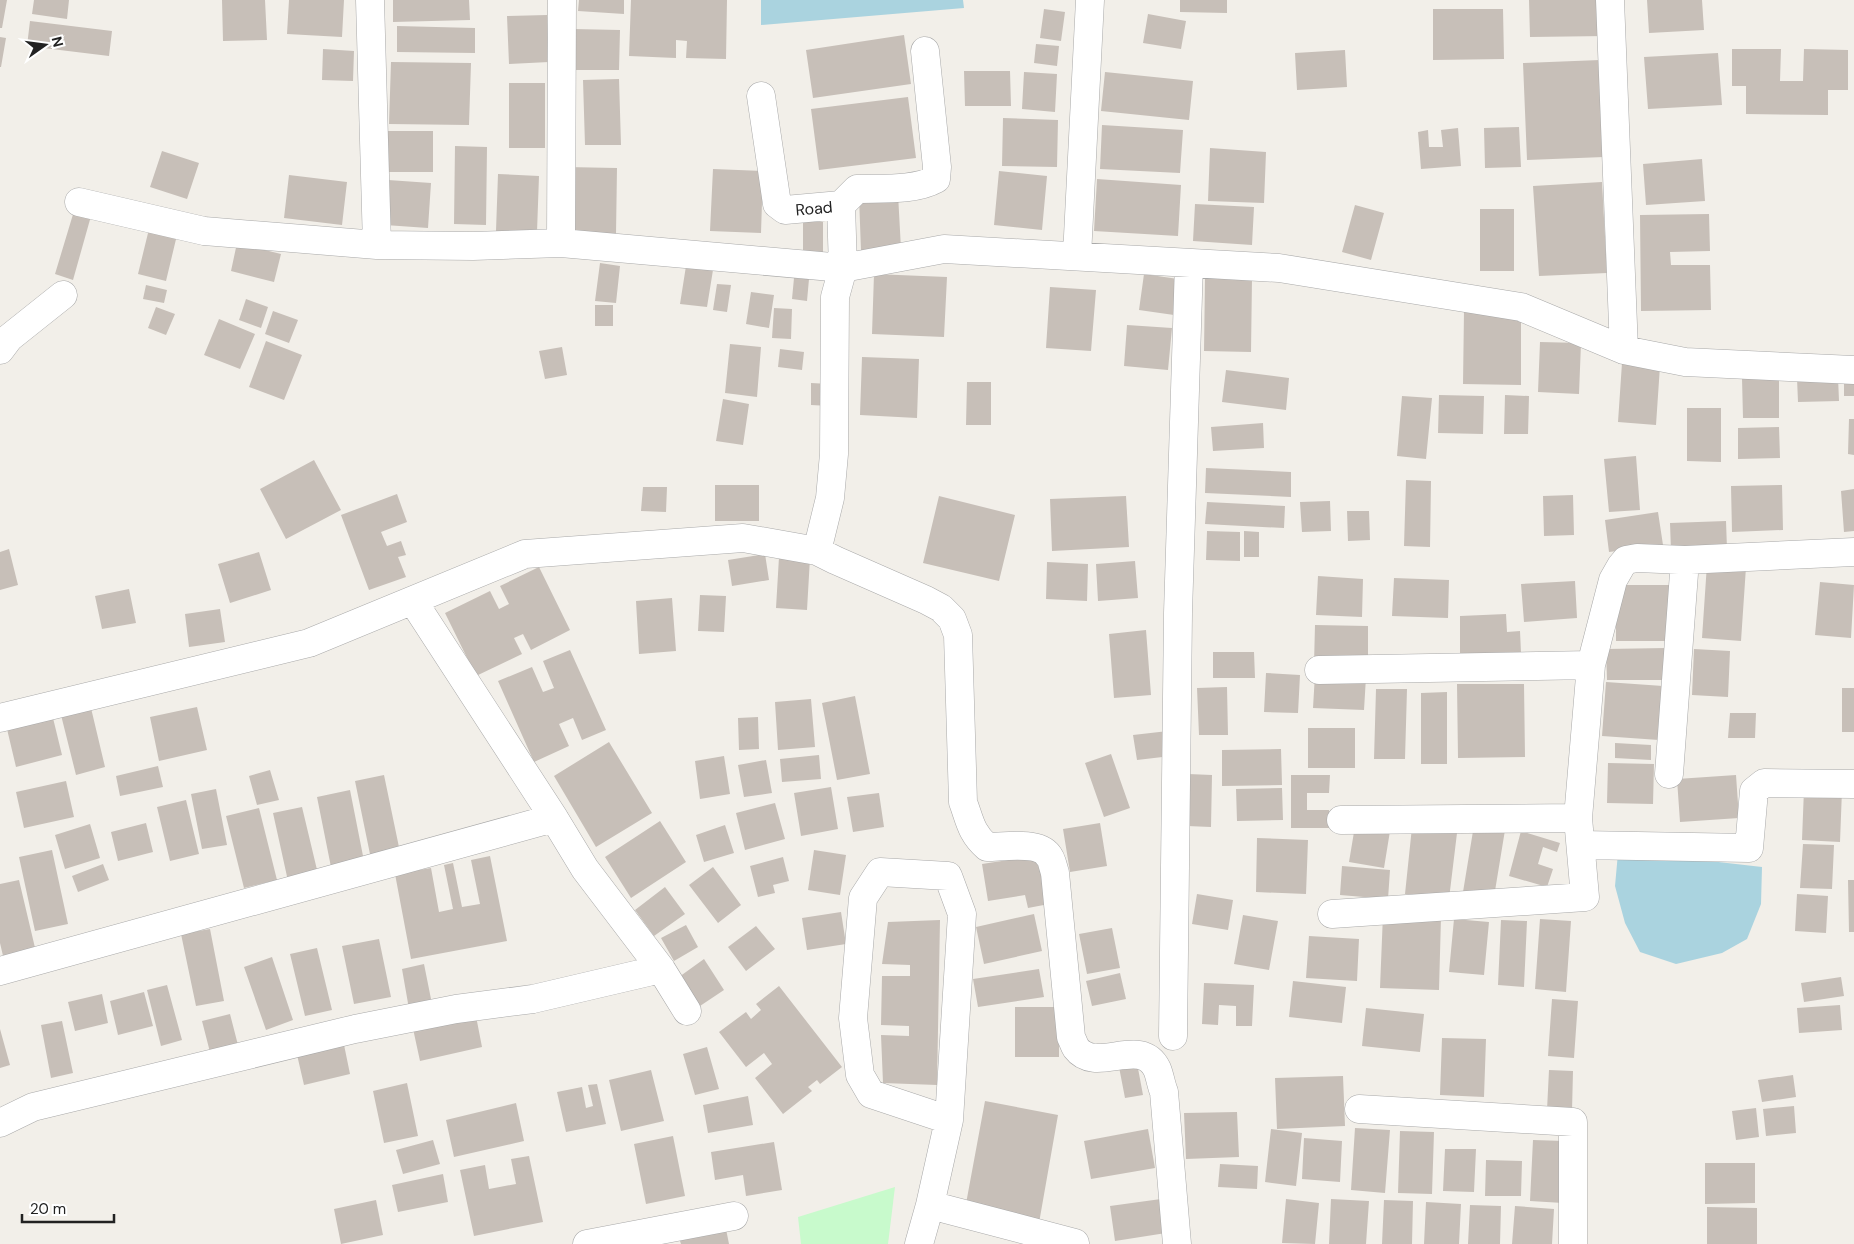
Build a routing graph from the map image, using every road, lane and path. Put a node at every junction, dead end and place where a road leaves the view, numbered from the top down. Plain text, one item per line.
1 (370, 0) edge
2 (562, 0) edge
3 (1090, 0) edge
4 (1610, 0) edge
5 (925, 51) dead end
6 (762, 96) dead end
7 (79, 202) dead end
8 (841, 205) junction
9 (377, 244) junction
10 (561, 244) junction
11 (1077, 256) junction
12 (1189, 263) junction
13 (843, 268) junction
14 (63, 295) dead end
15 (0, 350) edge
16 (1624, 350) junction
17 (1854, 370) edge
18 (818, 551) junction
19 (1854, 552) edge
20 (1685, 560) junction
21 (413, 600) junction
22 (1591, 665) junction
23 (1319, 670) dead end
24 (0, 718) edge
25 (1669, 774) dead end
26 (1854, 784) edge
27 (554, 818) junction
28 (1578, 818) junction
29 (1341, 820) dead end
30 (1581, 845) junction
31 (1332, 914) dead end
32 (660, 969) junction
33 (0, 971) edge
34 (687, 1011) dead end
35 (1172, 1036) dead end
36 (1359, 1109) dead end
37 (949, 1120) junction
38 (0, 1122) edge
39 (930, 1205) junction
40 (734, 1216) dead end
41 (1075, 1243) edge
42 (587, 1244) edge
43 (919, 1244) edge
44 (1177, 1244) edge
45 (1573, 1244) edge

1 - 9 street
2 - 10 street
3 - 11 street
4 - 16 street
5 - 8 street
6 - 8 street, Road
7 - 9 street
8 - 13 street, Road
9 - 10 street
10 - 13 street
11 - 12 street
11 - 13 street
12 - 16 street
12 - 35 street
13 - 18 street, Road
14 - 15 street
16 - 17 street
18 - 21 street
18 - 44 street
19 - 20 street
20 - 22 street
20 - 25 street
21 - 24 street
21 - 27 street
22 - 23 street
22 - 28 street
26 - 30 street
27 - 32 street
27 - 33 street
28 - 29 street
28 - 30 street
30 - 31 street
32 - 34 street
32 - 38 street
36 - 45 street
37 - 37 street
37 - 39 street
39 - 41 street
39 - 43 street
40 - 42 street

